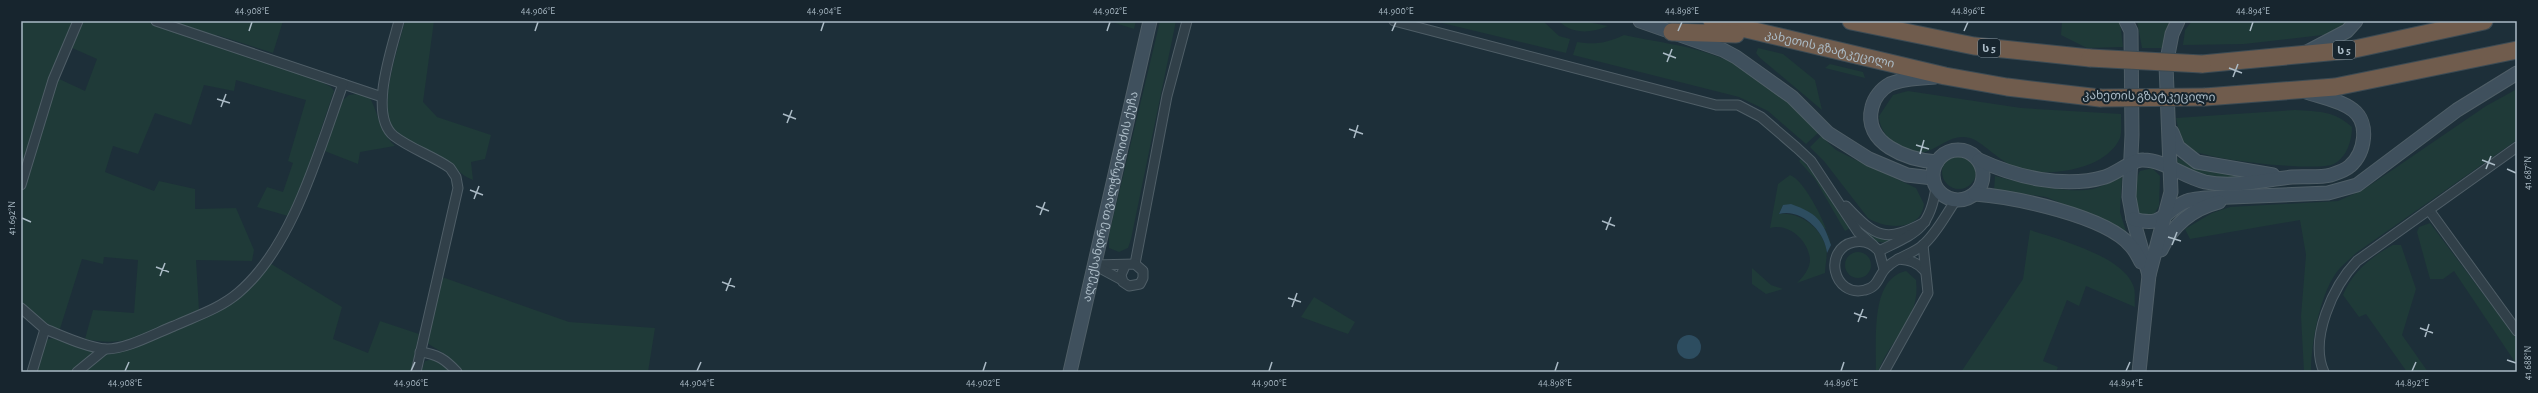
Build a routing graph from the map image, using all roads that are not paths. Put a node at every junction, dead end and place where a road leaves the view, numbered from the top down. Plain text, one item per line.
1 (78, 21) edge
2 (156, 21) edge
3 (399, 21) edge
4 (1150, 21) edge
5 (1186, 21) edge
6 (1394, 21) edge
7 (1640, 21) edge
8 (1712, 21) edge
9 (1850, 21) edge
10 (2126, 21) edge
11 (2178, 21) edge
12 (2356, 21) edge
13 (2484, 21) edge
14 (1885, 25) edge
15 (1672, 32) junction
16 (1772, 36) junction
17 (2517, 50) edge
18 (2298, 56) junction
19 (2483, 58) junction
20 (2517, 62) edge
21 (2517, 73) edge
22 (1945, 76) junction
23 (343, 84) junction
24 (2304, 91) junction
25 (382, 97) junction
26 (2169, 126) junction
27 (2517, 147) edge
28 (1979, 160) junction
29 (1936, 162) junction
30 (2131, 165) junction
31 (2171, 170) junction
32 (2293, 177) junction
33 (1935, 183) junction
34 (21, 185) edge
35 (1832, 191) junction
36 (1975, 194) junction
37 (2243, 196) junction
38 (1956, 200) junction
39 (2429, 210) junction
40 (2133, 219) junction
41 (2164, 219) junction
42 (1925, 222) junction
43 (1924, 245) junction
44 (1876, 248) junction
45 (1898, 259) junction
46 (1135, 264) junction
47 (1093, 265) junction
48 (1125, 266) junction
49 (1884, 270) junction
50 (1925, 271) junction
51 (2149, 275) junction
52 (1122, 280) junction
53 (21, 308) edge
54 (45, 329) junction
55 (2517, 331) edge
56 (106, 349) junction
57 (420, 352) junction
58 (32, 372) edge
59 (77, 372) edge
60 (416, 372) edge
61 (457, 372) edge
62 (1070, 372) edge
63 (1884, 372) edge
64 (2139, 372) edge
65 (2324, 372) edge

1 - 34 street
2 - 23 street
3 - 25 street
4 - 47 main road, ალექსანდრე თვალჭრელიძის ქუჩა
5 - 46 street
6 - 35 street
7 - 15 main road
8 - 16 highway, კახეთის გზატკეცილი
9 - 14 highway, ს 5
10 - 30 main road
11 - 26 main road
12 - 18 main road
13 - 18 highway, ს 5
14 - 18 highway, ს 5, bridge
15 - 16 highway
15 - 33 main road
16 - 22 highway, კახეთის გზატკეცილი
17 - 19 highway, კახეთის გზატკეცილი
19 - 20 highway
19 - 24 highway, კახეთის გზატკეცილი
21 - 37 main road
22 - 24 highway, კახეთის გზატკეცილი, bridge
22 - 29 main road
23 - 25 street
23 - 56 street
24 - 32 main road
25 - 57 street
26 - 31 main road
26 - 32 main road
27 - 39 street
28 - 29 main road
28 - 30 main road
28 - 36 main road
29 - 33 main road
30 - 31 main road
30 - 40 main road
31 - 32 main road
31 - 41 main road
33 - 38 main road
33 - 42 street
35 - 42 street
35 - 44 street
36 - 38 main road
36 - 51 main road
37 - 41 main road
37 - 51 main road
38 - 43 street
39 - 55 street
39 - 65 street
40 - 41 main road
40 - 51 main road
41 - 51 main road
42 - 44 street
43 - 45 street
43 - 50 street
44 - 49 street
44 - 49 street
45 - 49 street
45 - 50 street
46 - 48 street
46 - 52 street
47 - 48 street
47 - 52 street
47 - 62 main road, ალექსანდრე თვალჭრელიძის ქუჩა
48 - 52 street
50 - 63 street
51 - 64 main road
53 - 54 street
54 - 56 street
54 - 58 street
56 - 59 street
57 - 60 street
57 - 61 street

